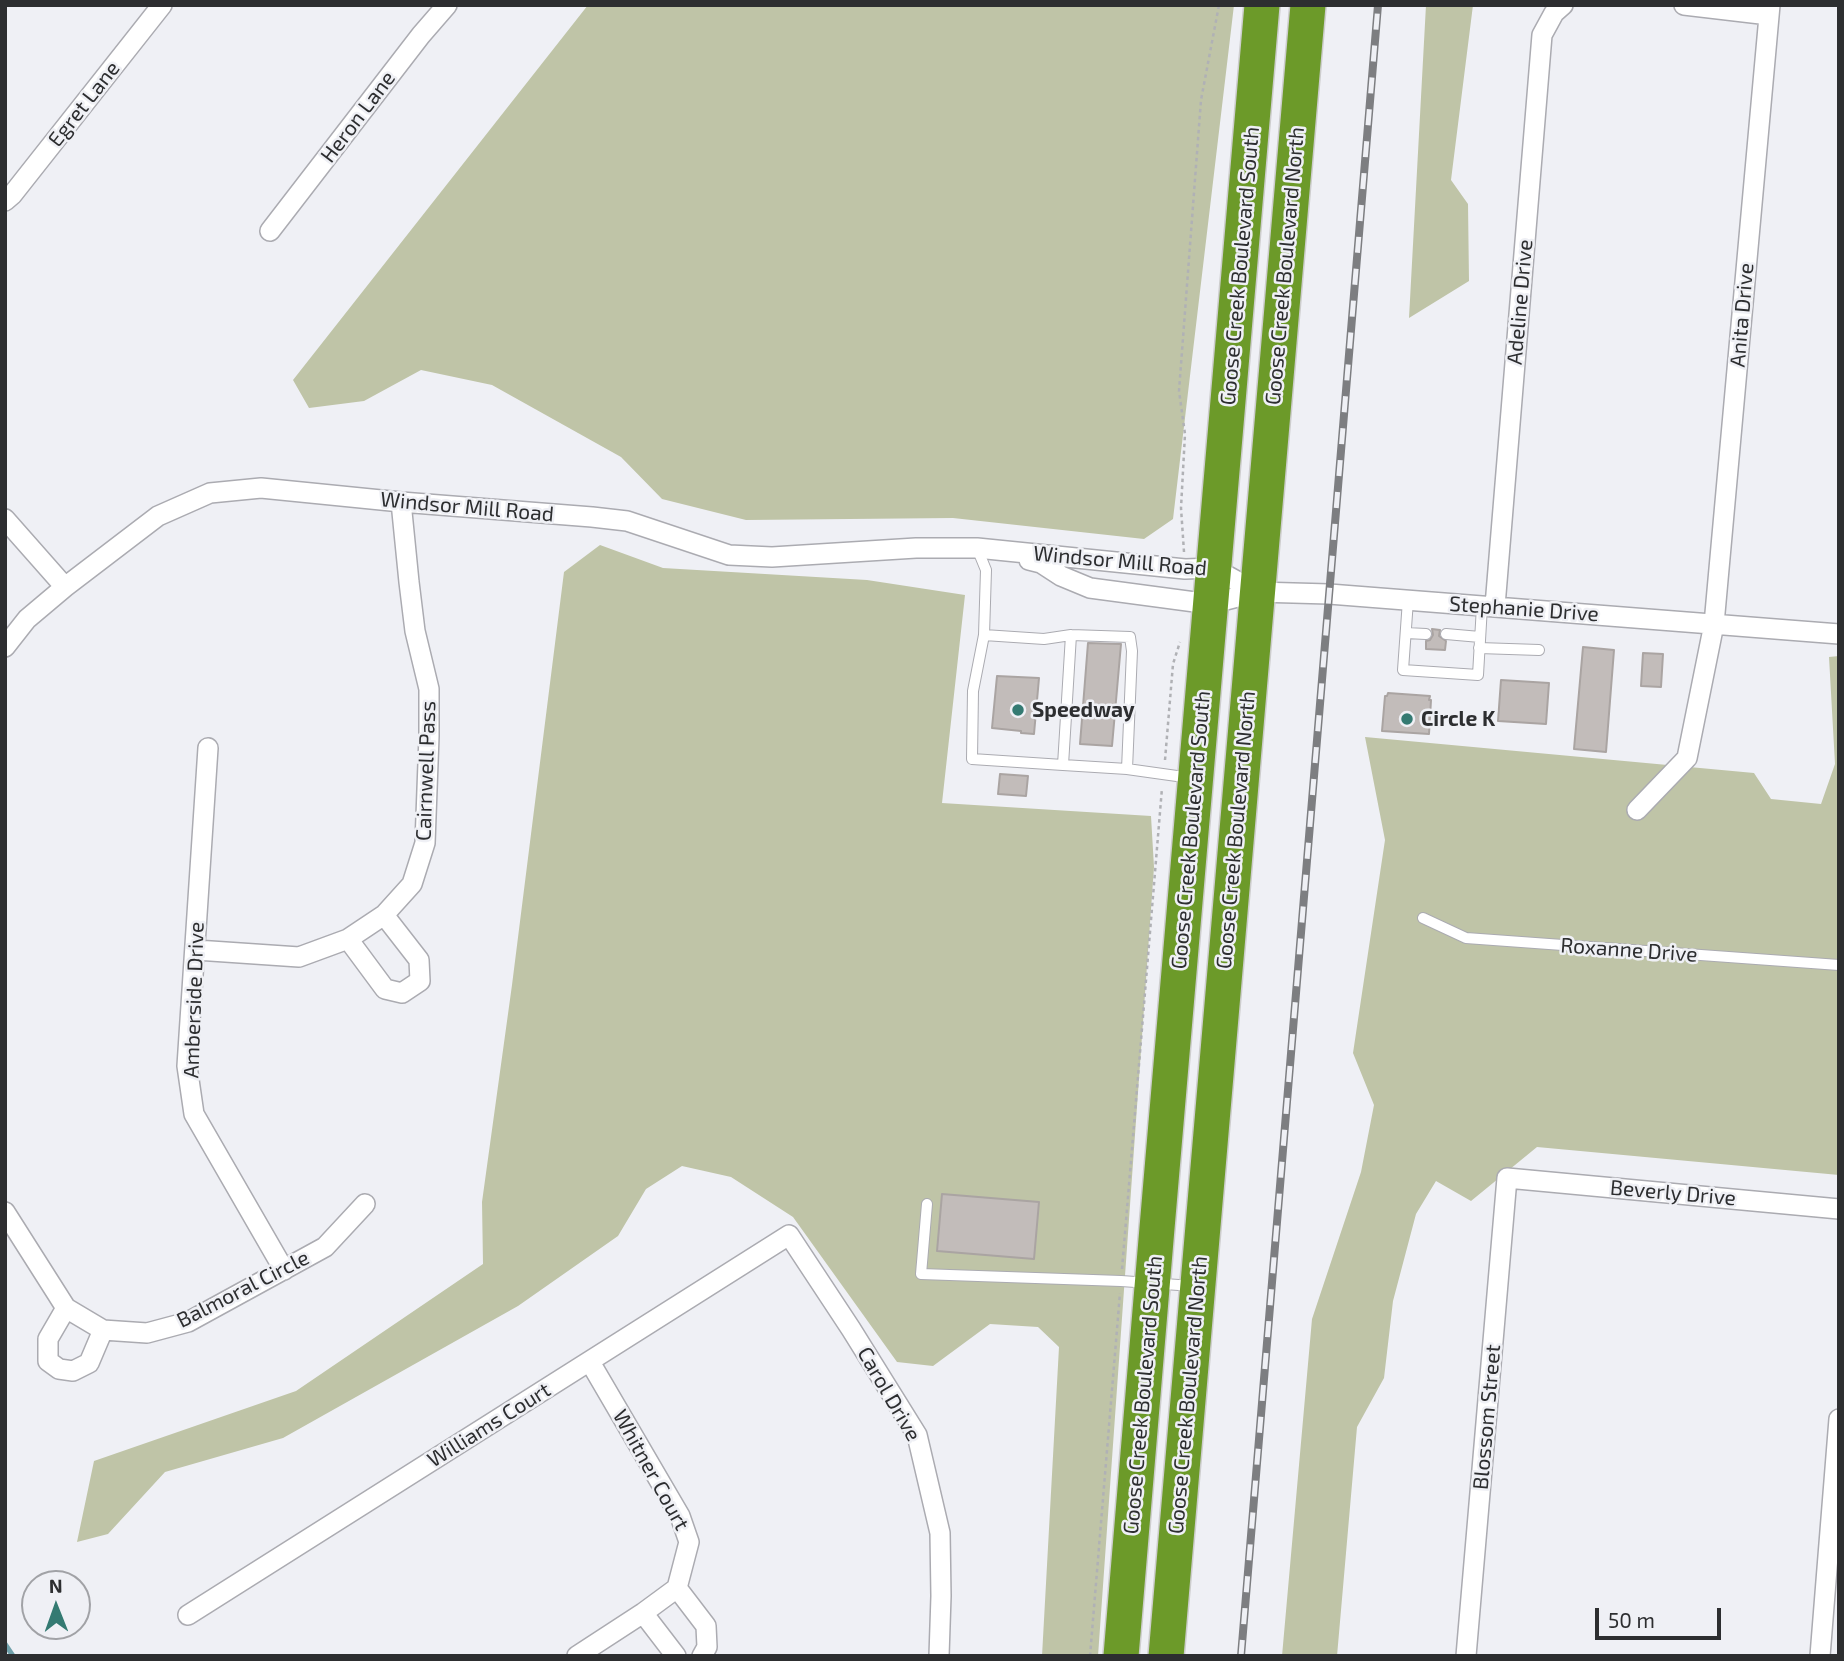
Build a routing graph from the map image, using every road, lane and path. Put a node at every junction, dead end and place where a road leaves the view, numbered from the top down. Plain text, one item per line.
1 (162, 5) edge
2 (447, 5) edge
3 (1219, 5) edge
4 (1262, 5) edge
5 (1308, 5) edge
6 (1563, 5) edge
7 (1684, 5) edge
8 (1770, 10) edge
9 (5, 201) edge
10 (270, 231) dead end
11 (401, 502) junction
12 (5, 519) edge
13 (977, 548) junction
14 (1199, 568) junction
15 (65, 587) junction
16 (1257, 592) junction
17 (1408, 600) junction
18 (1210, 604) junction
19 (1489, 606) junction
20 (1714, 624) junction
21 (1406, 633) junction
22 (1426, 634) dead end
23 (1446, 634) dead end
24 (1839, 634) edge
25 (984, 635) junction
26 (1071, 635) junction
27 (1180, 642) dead end
28 (1480, 642) junction
29 (5, 647) edge
30 (1539, 650) dead end
31 (208, 748) dead end
32 (1063, 765) junction
33 (1126, 769) junction
34 (1179, 776) junction
35 (1637, 810) dead end
36 (384, 915) junction
37 (1423, 918) dead end
38 (348, 939) junction
39 (196, 950) junction
40 (1839, 965) edge
41 (1507, 1178) joint
42 (365, 1204) dead end
43 (927, 1204) dead end
44 (1839, 1209) edge
45 (5, 1212) edge
46 (789, 1235) joint
47 (284, 1270) junction
48 (1137, 1282) junction
49 (1197, 1286) junction
50 (66, 1308) junction
51 (103, 1330) junction
52 (590, 1362) junction
53 (1839, 1419) edge
54 (677, 1588) junction
55 (643, 1613) junction
56 (188, 1615) dead end
57 (577, 1656) edge
58 (676, 1656) edge
59 (702, 1656) edge
60 (939, 1656) edge
61 (1090, 1656) edge
62 (1121, 1656) edge
63 (1166, 1656) edge
64 (1466, 1656) edge
65 (1821, 1656) edge

1 - 9 street, Egret Lane
2 - 10 street, Heron Lane
3 - 14 path
4 - 14 highway, Goose Creek Boulevard South
5 - 16 highway, Goose Creek Boulevard North
6 - 19 street, Adeline Drive
7 - 8 street
8 - 20 street, Anita Drive
11 - 13 street, Windsor Mill Road
11 - 15 street, Windsor Mill Road
11 - 36 street, Cairnwell Pass
12 - 15 street
13 - 14 street, Windsor Mill Road
13 - 18 street, Windsor Mill Road
13 - 25 lane
14 - 16 street, Windsor Mill Road
14 - 18 highway, Goose Creek Boulevard South
15 - 29 street, Windsor Mill Road
16 - 17 street, Stephanie Drive
16 - 18 street, Stephanie Drive
16 - 49 highway, Goose Creek Boulevard North
17 - 19 street, Stephanie Drive
17 - 21 lane
18 - 34 highway, Goose Creek Boulevard South
19 - 20 street, Stephanie Drive
19 - 28 lane
20 - 24 street, Stephanie Drive
20 - 35 street
21 - 22 lane
21 - 28 lane
23 - 28 lane
25 - 26 lane
25 - 32 lane
26 - 32 lane
26 - 33 lane
27 - 34 path
28 - 30 lane
31 - 39 street, Amberside Drive
32 - 33 lane
33 - 34 lane
34 - 48 highway, Goose Creek Boulevard South
34 - 48 path
36 - 38 street, Cairnwell Pass
36 - 38 street
37 - 40 lane, Roxanne Drive
38 - 39 street, Cairnwell Pass
39 - 47 street, Amberside Drive
41 - 44 street, Beverly Drive
41 - 64 street, Blossom Street
42 - 47 street, Balmoral Circle
43 - 48 lane
45 - 50 street
46 - 52 street, Williams Court
46 - 60 street, Carol Drive
47 - 51 street, Balmoral Circle
48 - 49 lane
48 - 61 path
48 - 62 highway, Goose Creek Boulevard South
49 - 63 highway, Goose Creek Boulevard North
50 - 51 street, Balmoral Circle
50 - 51 street
52 - 54 street, Whitner Court
52 - 56 street, Williams Court
53 - 65 street
54 - 55 street
54 - 59 street
55 - 57 street
55 - 58 street

